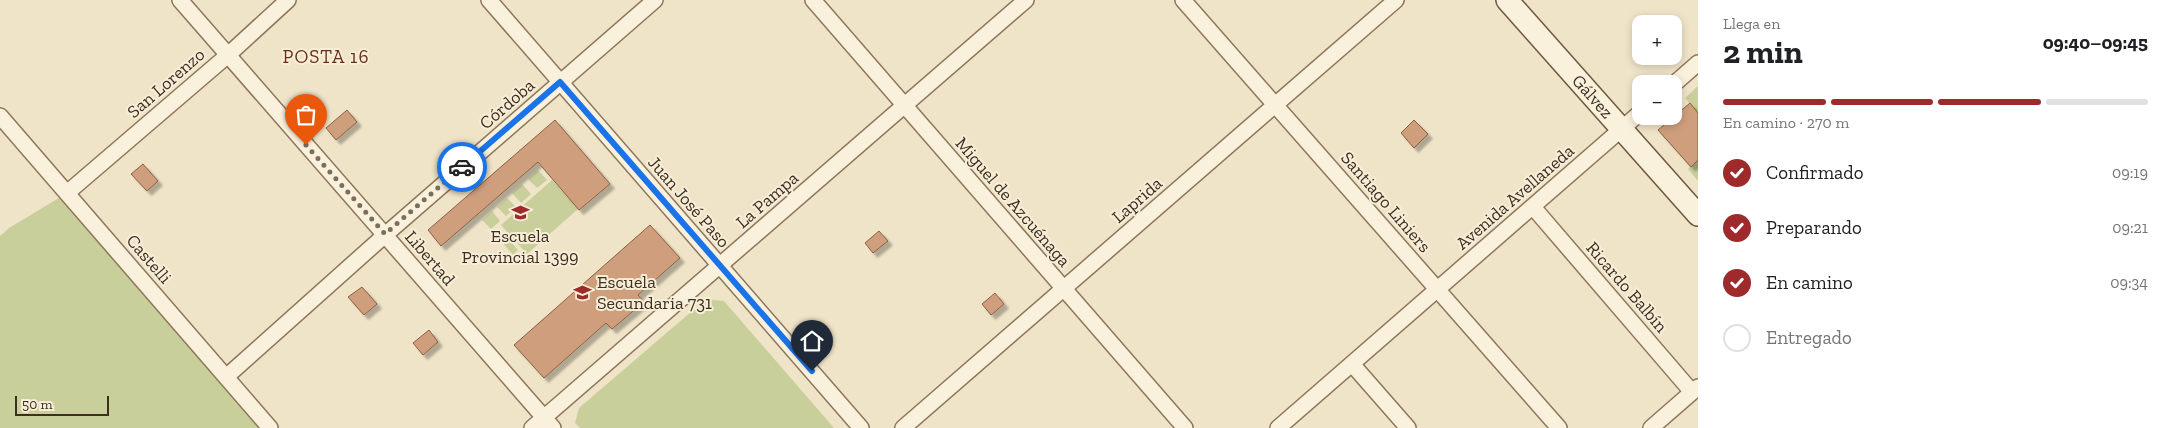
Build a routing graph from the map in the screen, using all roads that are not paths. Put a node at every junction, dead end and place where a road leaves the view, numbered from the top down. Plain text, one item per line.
1 (180, 0) edge
2 (288, 0) edge
3 (489, 0) edge
4 (655, 0) edge
5 (813, 0) edge
6 (1026, 0) edge
7 (1183, 0) edge
8 (1396, 0) edge
9 (1507, 0) edge
10 (228, 55) junction
11 (1698, 63) edge
12 (1682, 77) edge
13 (560, 82) junction
14 (1275, 105) junction
15 (905, 106) junction
16 (0, 116) edge
17 (1632, 120) edge
18 (1622, 129) junction
19 (67, 193) junction
20 (1533, 207) junction
21 (1698, 215) edge
22 (385, 234) junction
23 (720, 266) junction
24 (1064, 288) junction
25 (1438, 289) junction
26 (1352, 364) junction
27 (226, 377) junction
28 (1695, 389) edge
29 (548, 423) edge
30 (270, 428) edge
31 (532, 428) edge
32 (861, 428) edge
33 (903, 428) edge
34 (1185, 428) edge
35 (1278, 428) edge
36 (1408, 428) edge
37 (1560, 428) edge
38 (1651, 428) edge

1 - 10 street, Libertad
2 - 10 street, San Lorenzo
3 - 13 street, Juan José Paso
4 - 13 street, Córdoba
5 - 15 street, Miguel de Azcuénaga
6 - 15 street, La Pampa
7 - 14 street, Santiago Liniers
8 - 14 street, Laprida
9 - 18 main road, Gálvez
10 - 19 street, San Lorenzo
10 - 22 street, Libertad
11 - 12 street
13 - 22 street, Córdoba
13 - 23 street, Juan José Paso
14 - 24 street, Laprida
14 - 25 street, Santiago Liniers
15 - 23 street, La Pampa
15 - 24 street, Miguel de Azcuénaga
16 - 19 street, Castelli
17 - 18 street, Avenida Avellaneda
18 - 20 street, Avenida Avellaneda
18 - 21 main road, Gálvez
19 - 27 street, Castelli
20 - 25 street, Avenida Avellaneda
20 - 28 street, Ricardo Balbín
22 - 27 street, Córdoba
22 - 29 street, Libertad
23 - 29 street, La Pampa
23 - 32 street, Juan José Paso
24 - 33 street, Laprida
24 - 34 street, Miguel de Azcuénaga
25 - 26 street, Avenida Avellaneda
25 - 37 street, Santiago Liniers
26 - 35 street, Avenida Avellaneda
26 - 36 street
27 - 30 street, Castelli
28 - 38 street
29 - 31 street, La Pampa

